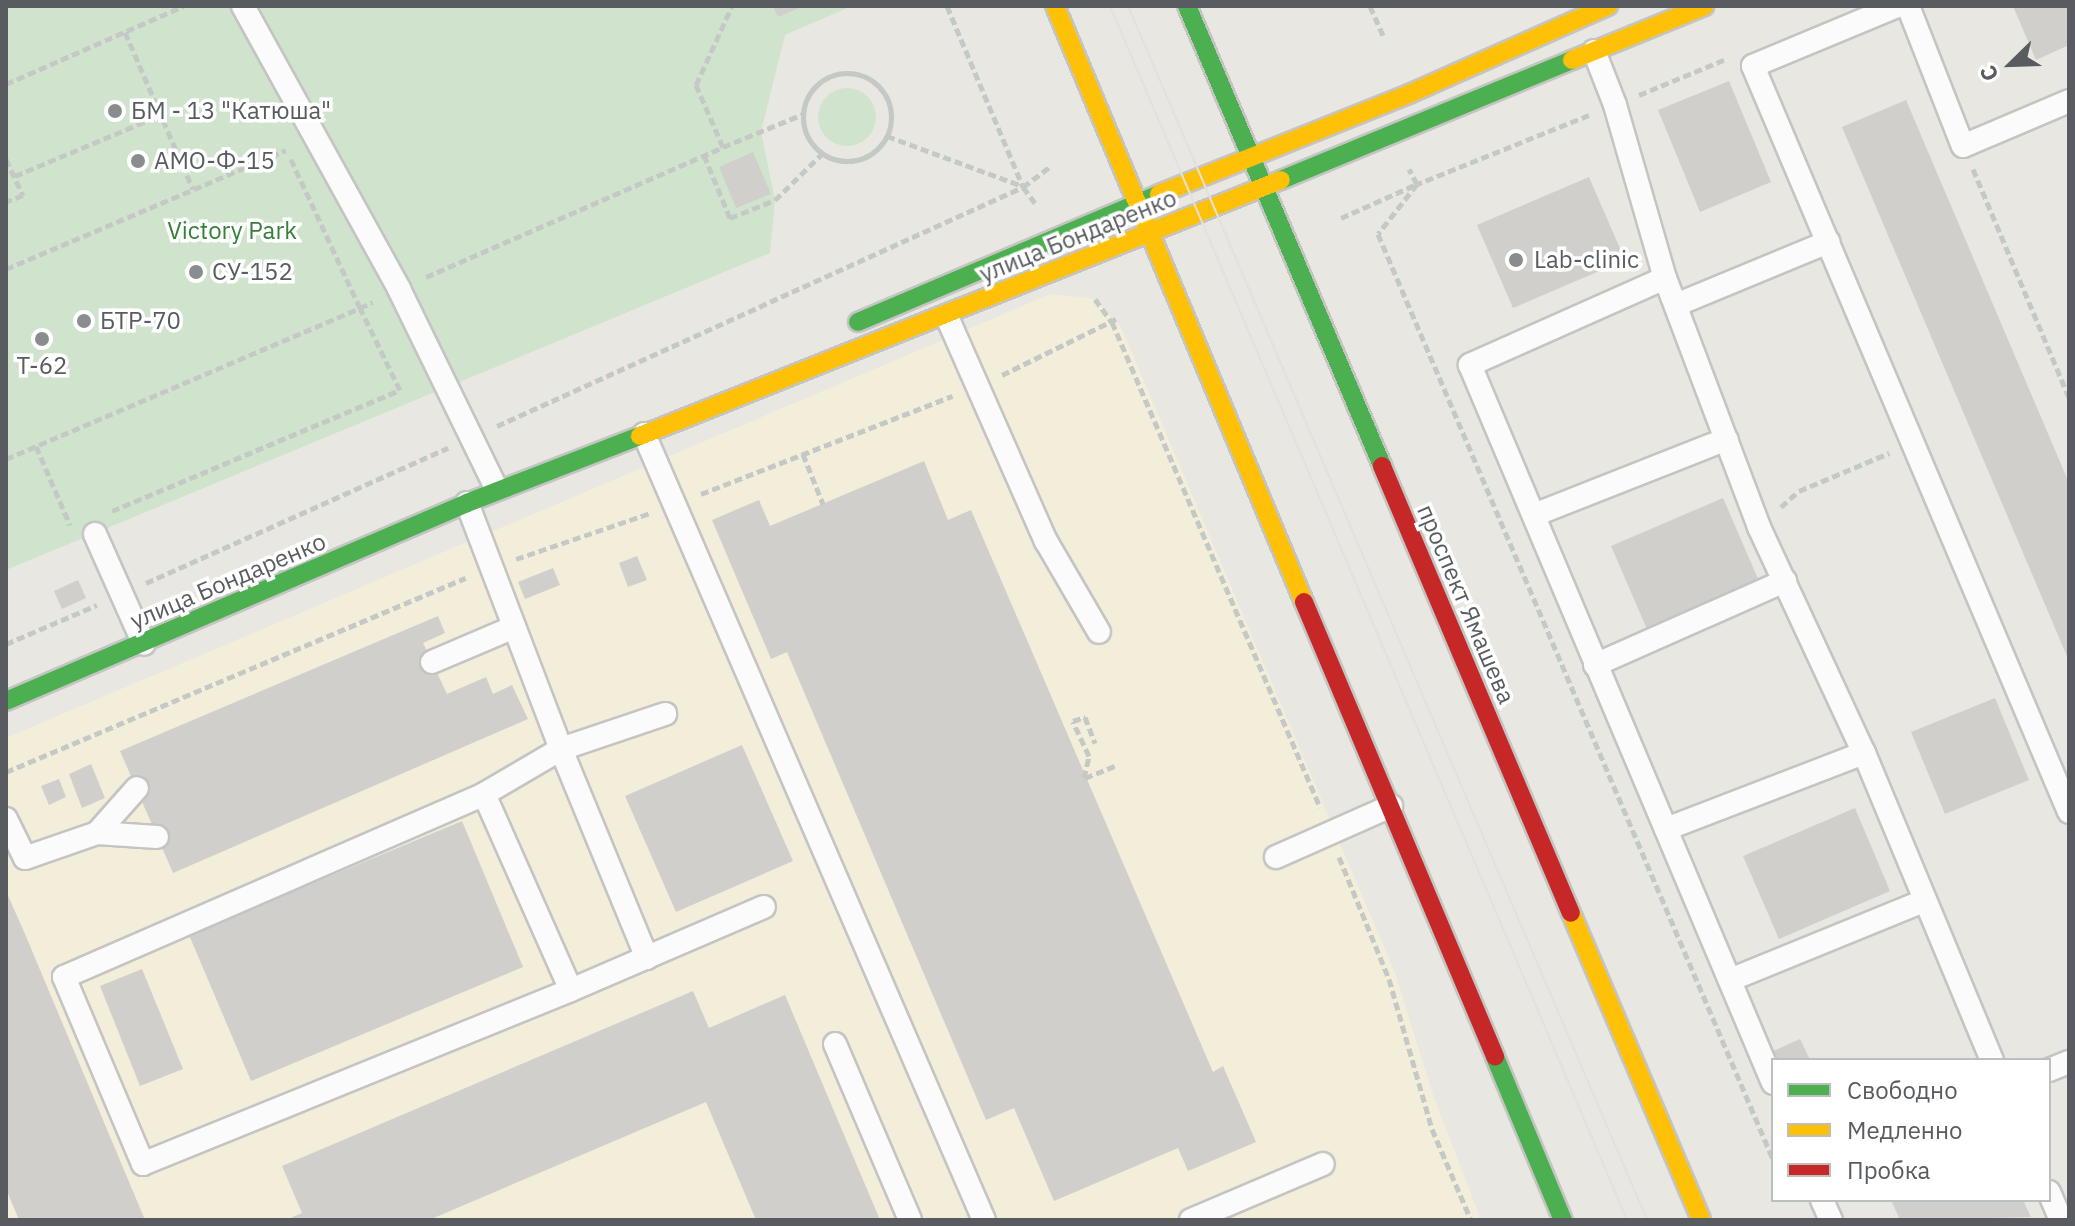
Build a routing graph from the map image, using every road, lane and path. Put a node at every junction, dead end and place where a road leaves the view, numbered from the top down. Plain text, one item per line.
1 (184, 6) edge
2 (243, 6) edge
3 (732, 6) edge
4 (947, 6) edge
5 (1055, 6) edge
6 (1187, 6) edge
7 (1370, 6) edge
8 (1608, 6) edge
9 (1704, 6) edge
10 (1897, 6) edge
11 (1908, 6) edge
12 (125, 32) junction
13 (1383, 35) dead end
14 (1594, 51) junction
15 (6, 84) edge
16 (2069, 101) edge
17 (803, 114) junction
18 (161, 115) junction
19 (887, 136) junction
20 (279, 137) dead end
21 (1963, 146) junction
22 (723, 147) junction
23 (286, 150) junction
24 (822, 154) junction
25 (704, 155) junction
26 (1252, 157) junction
27 (6, 159) edge
28 (1406, 164) dead end
29 (1051, 166) dead end
30 (15, 176) junction
31 (1023, 187) junction
32 (1265, 187) junction
33 (193, 189) junction
34 (6, 202) edge
35 (1136, 203) junction
36 (1038, 207) dead end
37 (1341, 218) dead end
38 (1149, 233) junction
39 (1828, 242) junction
40 (6, 269) edge
41 (1665, 278) junction
42 (399, 289) junction
43 (1095, 299) dead end
44 (1676, 305) junction
45 (360, 308) junction
46 (947, 317) junction
47 (1114, 321) junction
48 (836, 332) dead end
49 (779, 358) dead end
50 (976, 387) junction
51 (2069, 397) edge
52 (644, 434) junction
53 (471, 438) junction
54 (1727, 439) junction
55 (1913, 443) junction
56 (803, 454) junction
57 (6, 459) edge
58 (496, 488) junction
59 (467, 503) junction
60 (823, 504) dead end
61 (674, 505) junction
62 (1534, 515) junction
63 (94, 524) junction
64 (1759, 527) junction
65 (72, 529) dead end
66 (491, 568) junction
67 (1785, 581) junction
68 (122, 594) junction
69 (514, 627) junction
70 (1099, 632) dead end
71 (6, 644) edge
72 (144, 644) junction
73 (432, 662) dead end
74 (1595, 665) junction
75 (6, 701) edge
76 (665, 714) dead end
77 (1095, 743) dead end
78 (561, 749) junction
79 (1864, 753) junction
80 (1117, 765) dead end
81 (6, 772) edge
82 (137, 788) dead end
83 (484, 794) junction
84 (1391, 806) junction
85 (2069, 812) edge
86 (6, 819) edge
87 (1666, 829) junction
88 (97, 833) junction
89 (1330, 836) junction
90 (157, 837) dead end
91 (1276, 857) dead end
92 (1924, 901) junction
93 (764, 907) dead end
94 (647, 958) junction
95 (1730, 980) junction
96 (571, 990) junction
97 (835, 1044) dead end
98 (1991, 1058) edge
99 (1771, 1078) edge
100 (1323, 1164) dead end
101 (2051, 1197) edge
102 (910, 1220) edge
103 (984, 1220) edge
104 (1191, 1220) edge
105 (1471, 1220) edge
106 (1563, 1220) edge
107 (1701, 1220) edge
108 (2061, 1220) edge

1 - 12 path
2 - 42 lane
3 - 22 path
4 - 31 path
5 - 35 street
6 - 26 street, проспект Ямашева
7 - 13 path
8 - 26 street, улица Бондаренко
9 - 14 street, улица Бондаренко
10 - 39 lane
11 - 21 lane
12 - 15 path
12 - 18 path
14 - 32 street, улица Бондаренко
14 - 41 lane
16 - 21 lane
17 - 19 path
17 - 22 path
17 - 24 path
18 - 30 path
18 - 33 path
19 - 24 path
19 - 31 path
20 - 23 path
21 - 51 path
22 - 25 path
23 - 33 path
23 - 45 path
24 - 25 path
25 - 42 path
26 - 32 street, проспект Ямашева
26 - 35 street, улица Бондаренко
27 - 30 path
28 - 37 path
29 - 31 path
30 - 34 path
31 - 36 path
31 - 53 path
32 - 38 street, улица Бондаренко
32 - 107 street, проспект Ямашева
33 - 40 path
35 - 38 street
35 - 48 street, улица Бондаренко
38 - 46 street, улица Бондаренко
38 - 84 street
39 - 44 lane
39 - 55 lane
41 - 44 lane
41 - 62 lane
42 - 45 path
42 - 53 lane
43 - 47 path
44 - 54 lane
45 - 57 path
45 - 63 path
46 - 50 lane
46 - 52 street, улица Бондаренко
47 - 50 path
47 - 89 path
49 - 58 street, улица Бондаренко
50 - 56 path
50 - 70 lane
52 - 59 street, улица Бондаренко
52 - 61 lane
53 - 58 lane
53 - 68 path
54 - 62 lane
54 - 64 lane
55 - 64 path
55 - 85 lane
56 - 60 path
56 - 61 path
58 - 59 street, улица Бондаренко
59 - 66 lane
59 - 72 street, улица Бондаренко
61 - 66 path
61 - 103 lane
62 - 74 lane
63 - 65 path
63 - 68 lane
64 - 67 lane
66 - 69 lane
66 - 81 path
67 - 74 lane
67 - 79 lane
68 - 71 path
68 - 72 lane
69 - 73 lane
69 - 78 lane
72 - 75 street, улица Бондаренко
74 - 87 lane
76 - 78 lane
77 - 80 path
78 - 83 lane
78 - 94 lane
79 - 87 lane
79 - 92 lane
82 - 88 lane
83 - 96 lane
83 - 96 lane
84 - 89 lane
84 - 106 street
86 - 88 lane
87 - 95 lane
88 - 90 lane
89 - 91 lane
89 - 105 path
92 - 95 lane
92 - 98 lane
93 - 94 lane
94 - 96 lane
95 - 99 lane
97 - 102 lane
100 - 104 lane
101 - 108 lane

